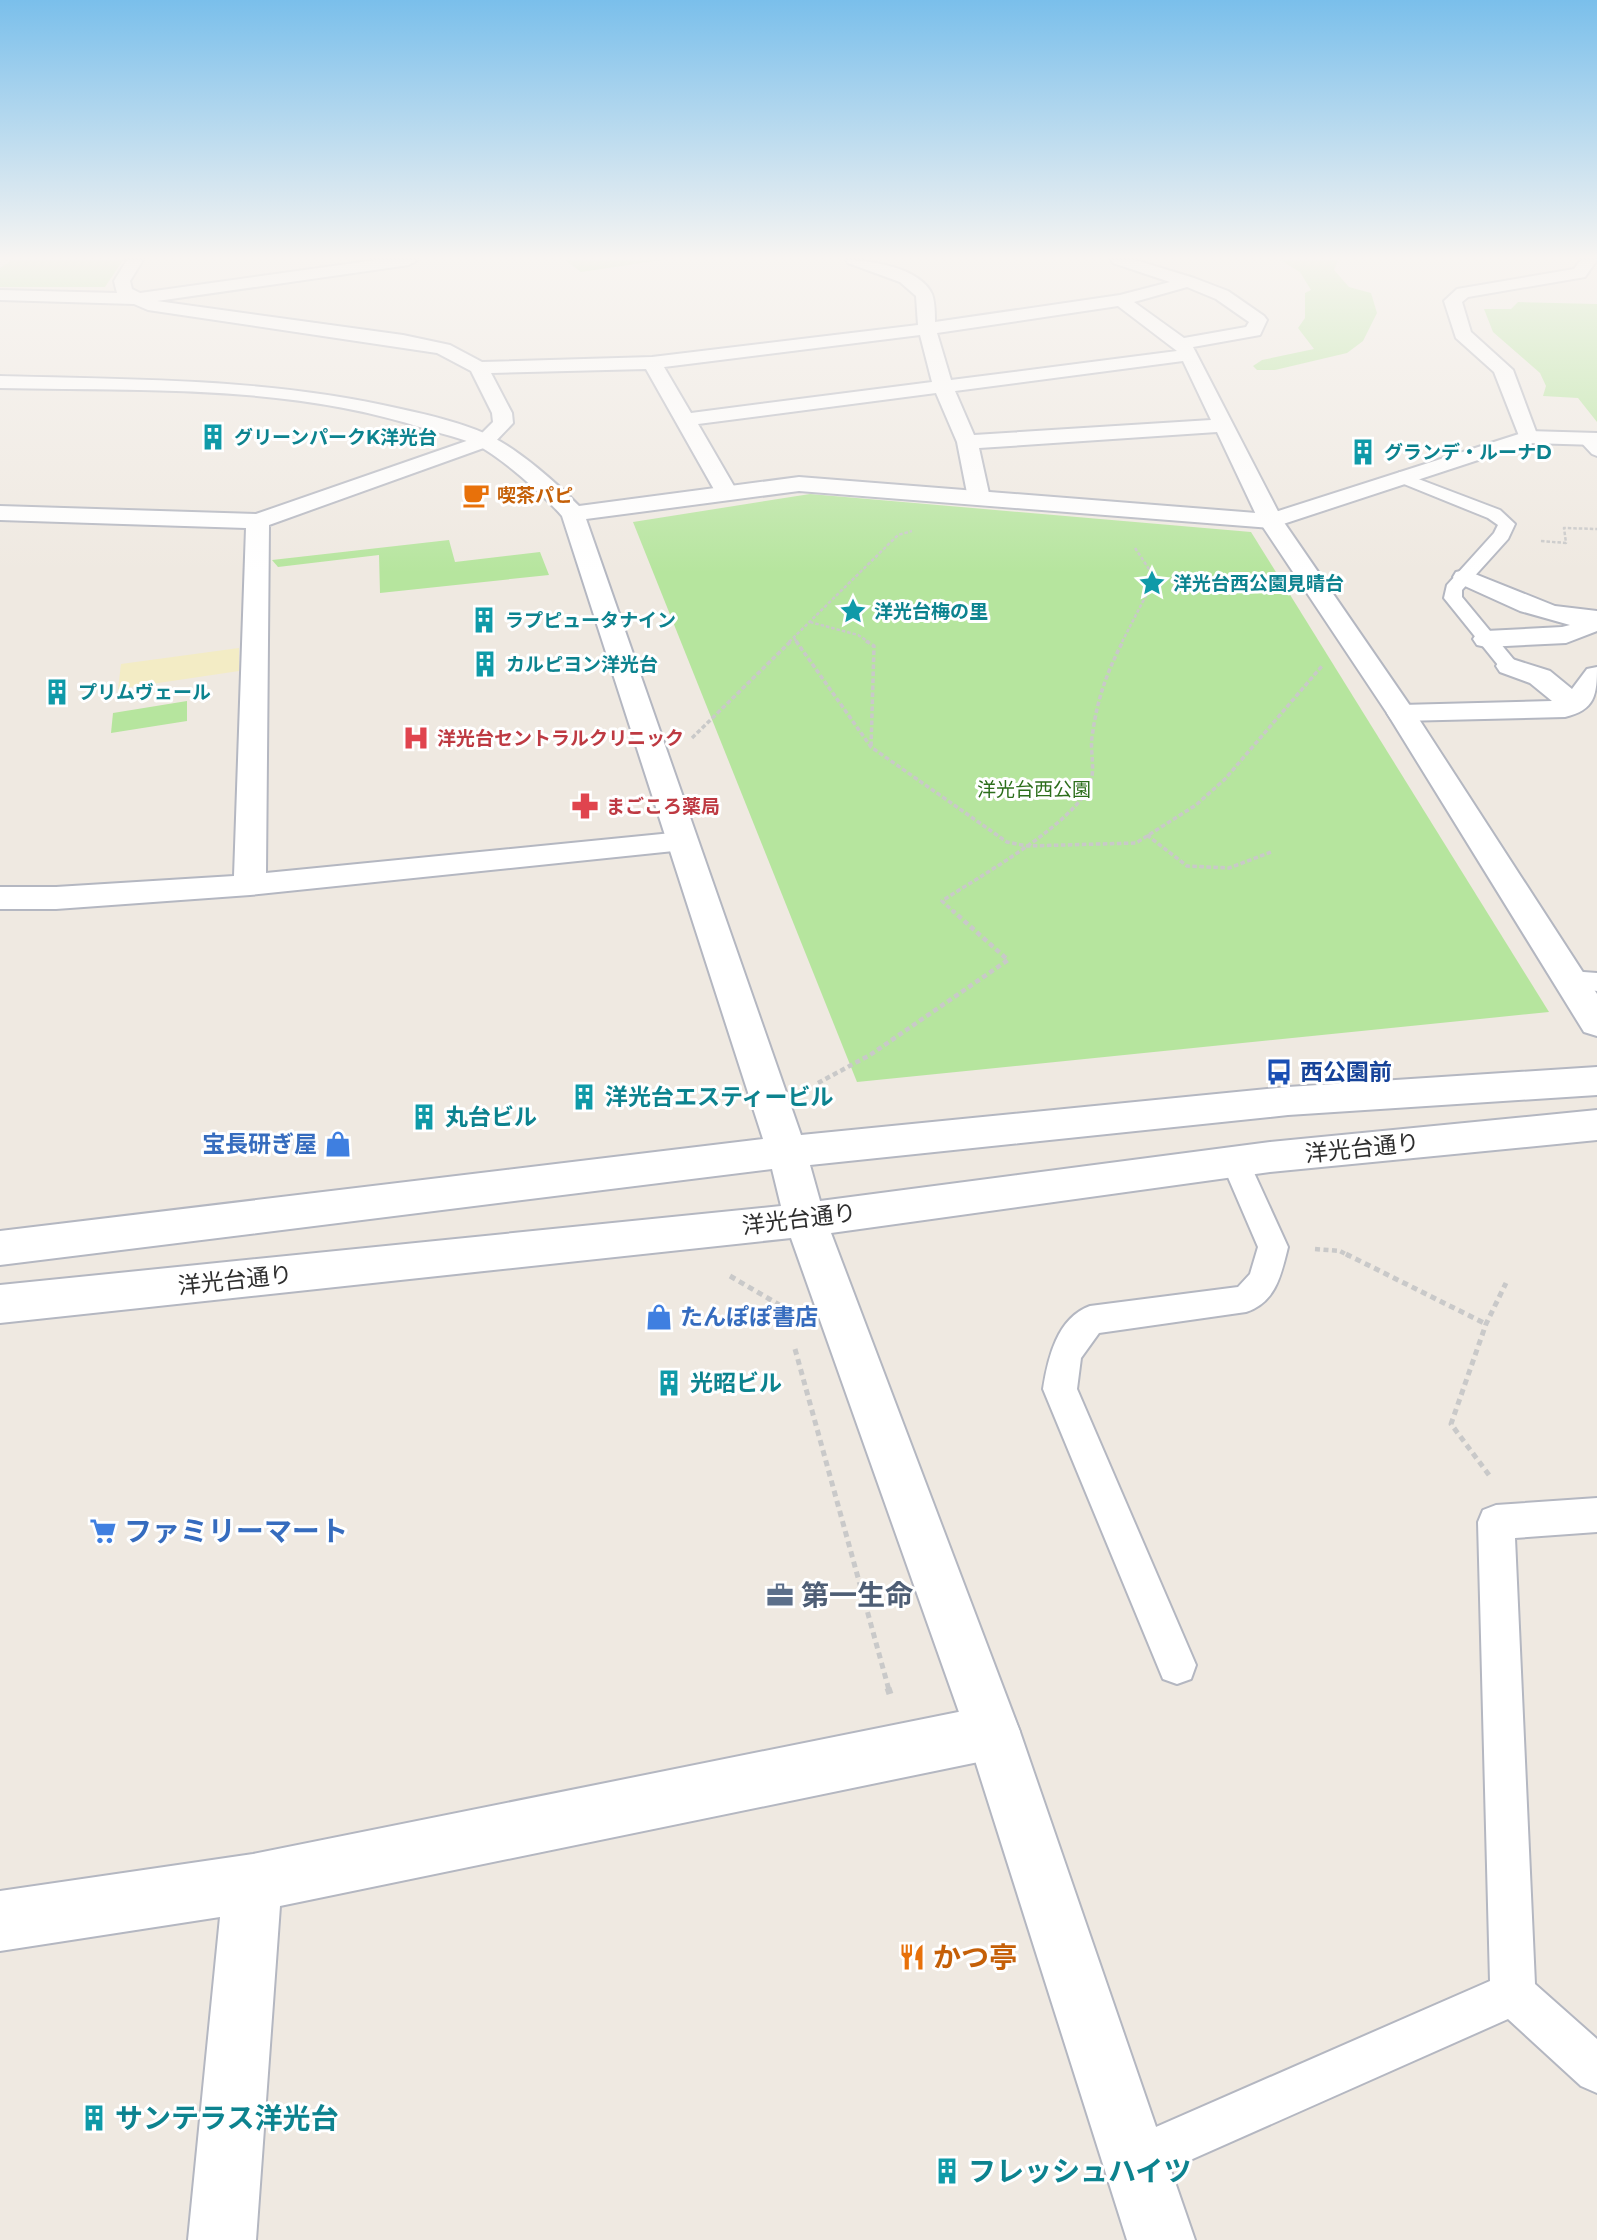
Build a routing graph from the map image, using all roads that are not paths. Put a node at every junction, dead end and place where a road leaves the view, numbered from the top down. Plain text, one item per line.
1 (472, 365) edge
2 (599, 365) edge
3 (653, 365) edge
4 (937, 365) edge
5 (1086, 365) edge
6 (1193, 365) edge
7 (1497, 365) edge
8 (479, 368) junction
9 (0, 382) edge
10 (943, 387) junction
11 (684, 420) junction
12 (1226, 425) junction
13 (1528, 437) junction
14 (485, 441) junction
15 (967, 442) junction
16 (1593, 443) edge
17 (1400, 477) junction
18 (727, 493) junction
19 (979, 498) junction
20 (0, 513) edge
21 (573, 514) junction
22 (258, 521) junction
23 (1271, 521) junction
24 (1465, 577) junction
25 (1498, 653) junction
26 (1597, 657) edge
27 (1597, 675) edge
28 (1574, 705) junction
29 (1401, 713) junction
30 (682, 842) junction
31 (250, 885) junction
32 (0, 898) edge
33 (1583, 981) edge
34 (1597, 1023) edge
35 (1597, 1081) edge
36 (1597, 1125) edge
37 (787, 1152) junction
38 (1235, 1161) junction
39 (805, 1220) junction
40 (0, 1248) edge
41 (0, 1304) edge
42 (1597, 1515) edge
43 (1177, 1665) dead end
44 (993, 1732) junction
45 (253, 1883) junction
46 (0, 1921) edge
47 (1513, 1994) junction
48 (1597, 2070) edge
49 (1134, 2161) junction
50 (222, 2240) edge
51 (1161, 2240) edge

1 - 8 street
2 - 8 street
3 - 11 street
4 - 10 street
5 - 10 street
6 - 12 street
7 - 13 street
8 - 14 street
9 - 14 street
10 - 11 street
10 - 15 street
11 - 18 street
12 - 15 street
12 - 23 street
13 - 16 street
13 - 17 street
14 - 21 street
14 - 22 street
15 - 19 street
17 - 23 street
17 - 24 lane
18 - 19 street
18 - 21 street
19 - 23 street
20 - 22 street
21 - 30 street
22 - 31 street
23 - 29 street
24 - 25 lane
24 - 25 street
25 - 26 street
25 - 28 street
27 - 28 street
28 - 29 street
29 - 33 street
30 - 31 street
30 - 37 street
31 - 32 street
33 - 34 street
35 - 37 street
36 - 38 street, 洋光台通り
37 - 39 street
37 - 40 street
38 - 39 street, 洋光台通り
38 - 43 lane
39 - 41 street, 洋光台通り
39 - 44 street
42 - 47 lane
44 - 45 street
44 - 49 street
45 - 46 street
45 - 50 street
47 - 48 lane
47 - 49 lane
49 - 51 street

